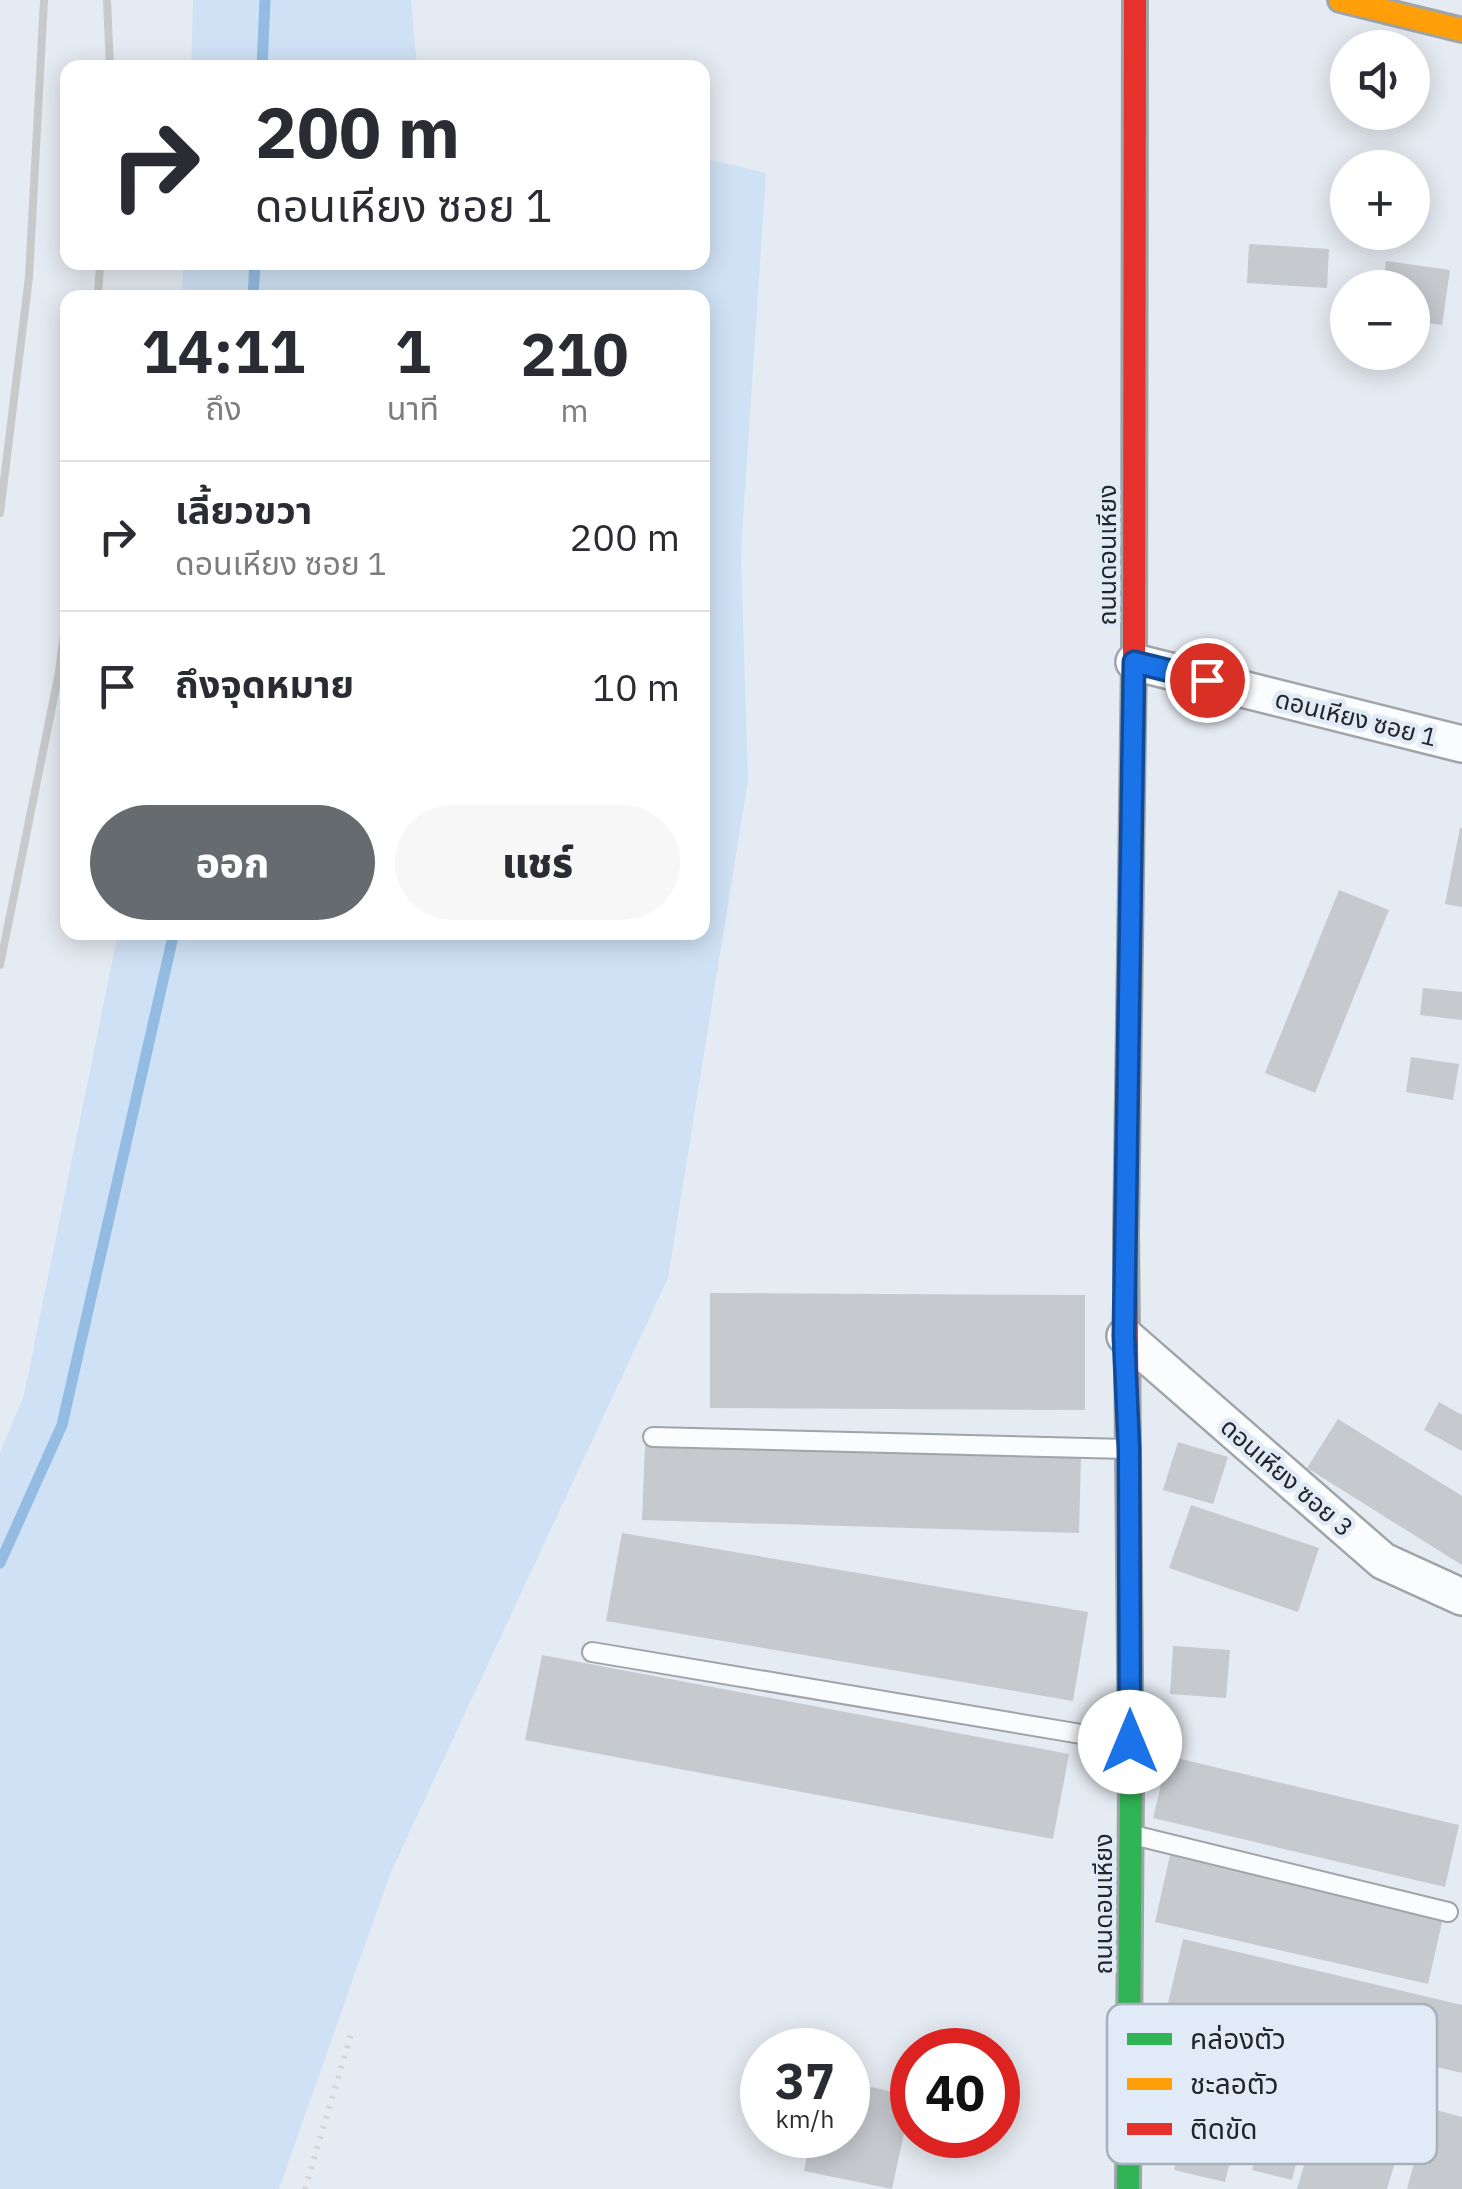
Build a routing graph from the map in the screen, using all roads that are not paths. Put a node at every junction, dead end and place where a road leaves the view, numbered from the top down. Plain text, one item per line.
1 (1135, 0) edge
2 (1340, 0) edge
3 (1462, 30) edge
4 (1134, 662) junction
5 (1462, 744) edge
6 (1124, 1336) junction
7 (653, 1437) dead end
8 (1129, 1449) junction
9 (1462, 1597) edge
10 (592, 1652) dead end
11 (1130, 1742) junction
12 (1131, 1835) junction
13 (1448, 1912) dead end
14 (1130, 2004) edge
15 (1128, 2164) edge
16 (1128, 2189) edge

1 - 4 street, ถนนดอนเหียง
2 - 3 street
4 - 5 street, ดอนเหียง ซอย 1
4 - 6 street, ถนนดอนเหียง
6 - 8 street, ถนนดอนเหียง
6 - 9 street, ดอนเหียง ซอย 3
7 - 8 lane
8 - 11 street, ถนนดอนเหียง
10 - 11 lane
11 - 12 street, ถนนดอนเหียง
12 - 13 lane
12 - 14 street, ถนนดอนเหียง
15 - 16 street, ถนนดอนเหียง

